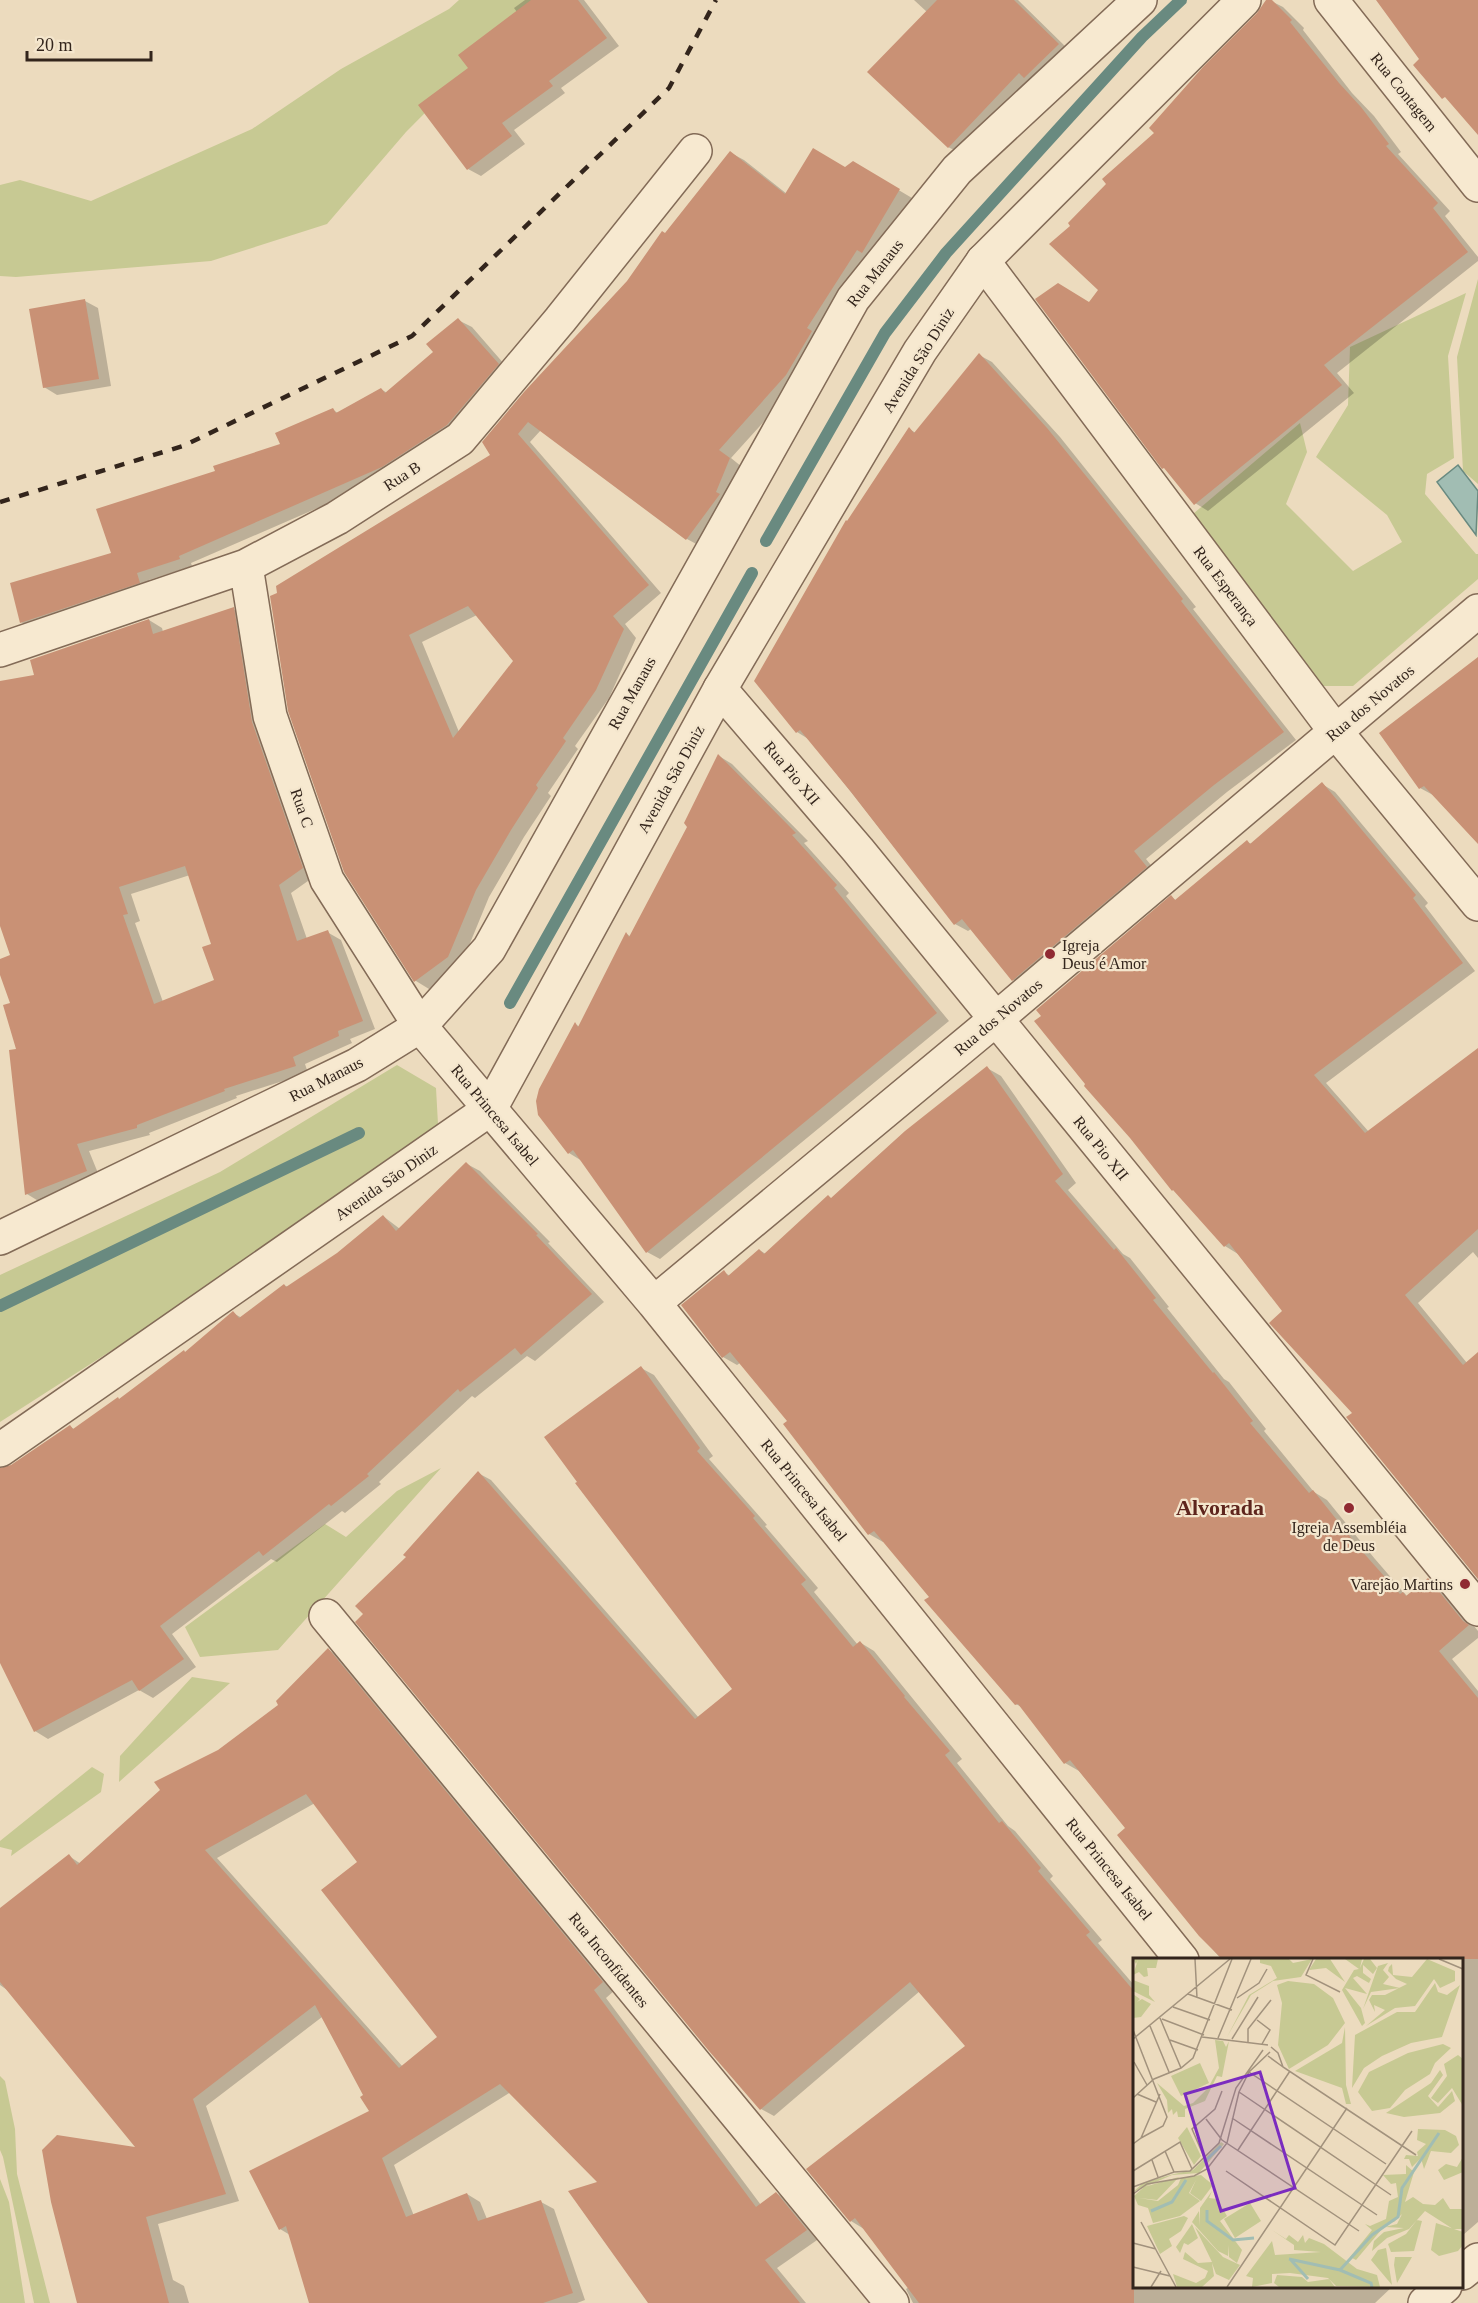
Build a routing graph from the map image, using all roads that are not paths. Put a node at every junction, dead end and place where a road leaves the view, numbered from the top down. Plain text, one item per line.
1 (1140, 0) edge
2 (1244, 0) edge
3 (1331, 0) edge
4 (695, 152) dead end
5 (1478, 184) edge
6 (983, 261) junction
7 (246, 566) junction
8 (1478, 611) edge
9 (0, 650) edge
10 (720, 689) junction
11 (1336, 732) junction
12 (1478, 904) edge
13 (996, 1019) junction
14 (420, 1026) junction
15 (490, 1109) junction
16 (0, 1238) edge
17 (654, 1303) junction
18 (0, 1450) edge
19 (1478, 1609) edge
20 (326, 1616) dead end
21 (1181, 1958) edge
22 (1478, 2259) edge
23 (1463, 2271) edge
24 (1443, 2288) edge
25 (1447, 2288) edge
26 (892, 2303) edge
27 (1425, 2303) edge
28 (1459, 2303) edge

1 - 14 street, Rua Manaus
2 - 6 street, Avenida São Diniz
3 - 5 street, Rua Contagem
4 - 7 street, Rua B
6 - 10 street, Avenida São Diniz
6 - 11 street, Rua Esperança
7 - 9 street, Rua B
7 - 14 street, Rua C
8 - 11 street, Rua dos Novatos
10 - 13 street, Rua Pio XII
10 - 15 street, Avenida São Diniz
11 - 12 street, Rua Esperança
11 - 13 street, Rua dos Novatos
13 - 17 street, Rua dos Novatos
13 - 19 street, Rua Pio XII
14 - 15 street, Rua Princesa Isabel
14 - 16 street, Rua Manaus
15 - 17 street, Rua Princesa Isabel
15 - 18 street, Avenida São Diniz
17 - 21 street, Rua Princesa Isabel
20 - 26 street, Rua Inconfidentes
22 - 23 street
24 - 27 street
25 - 28 street

